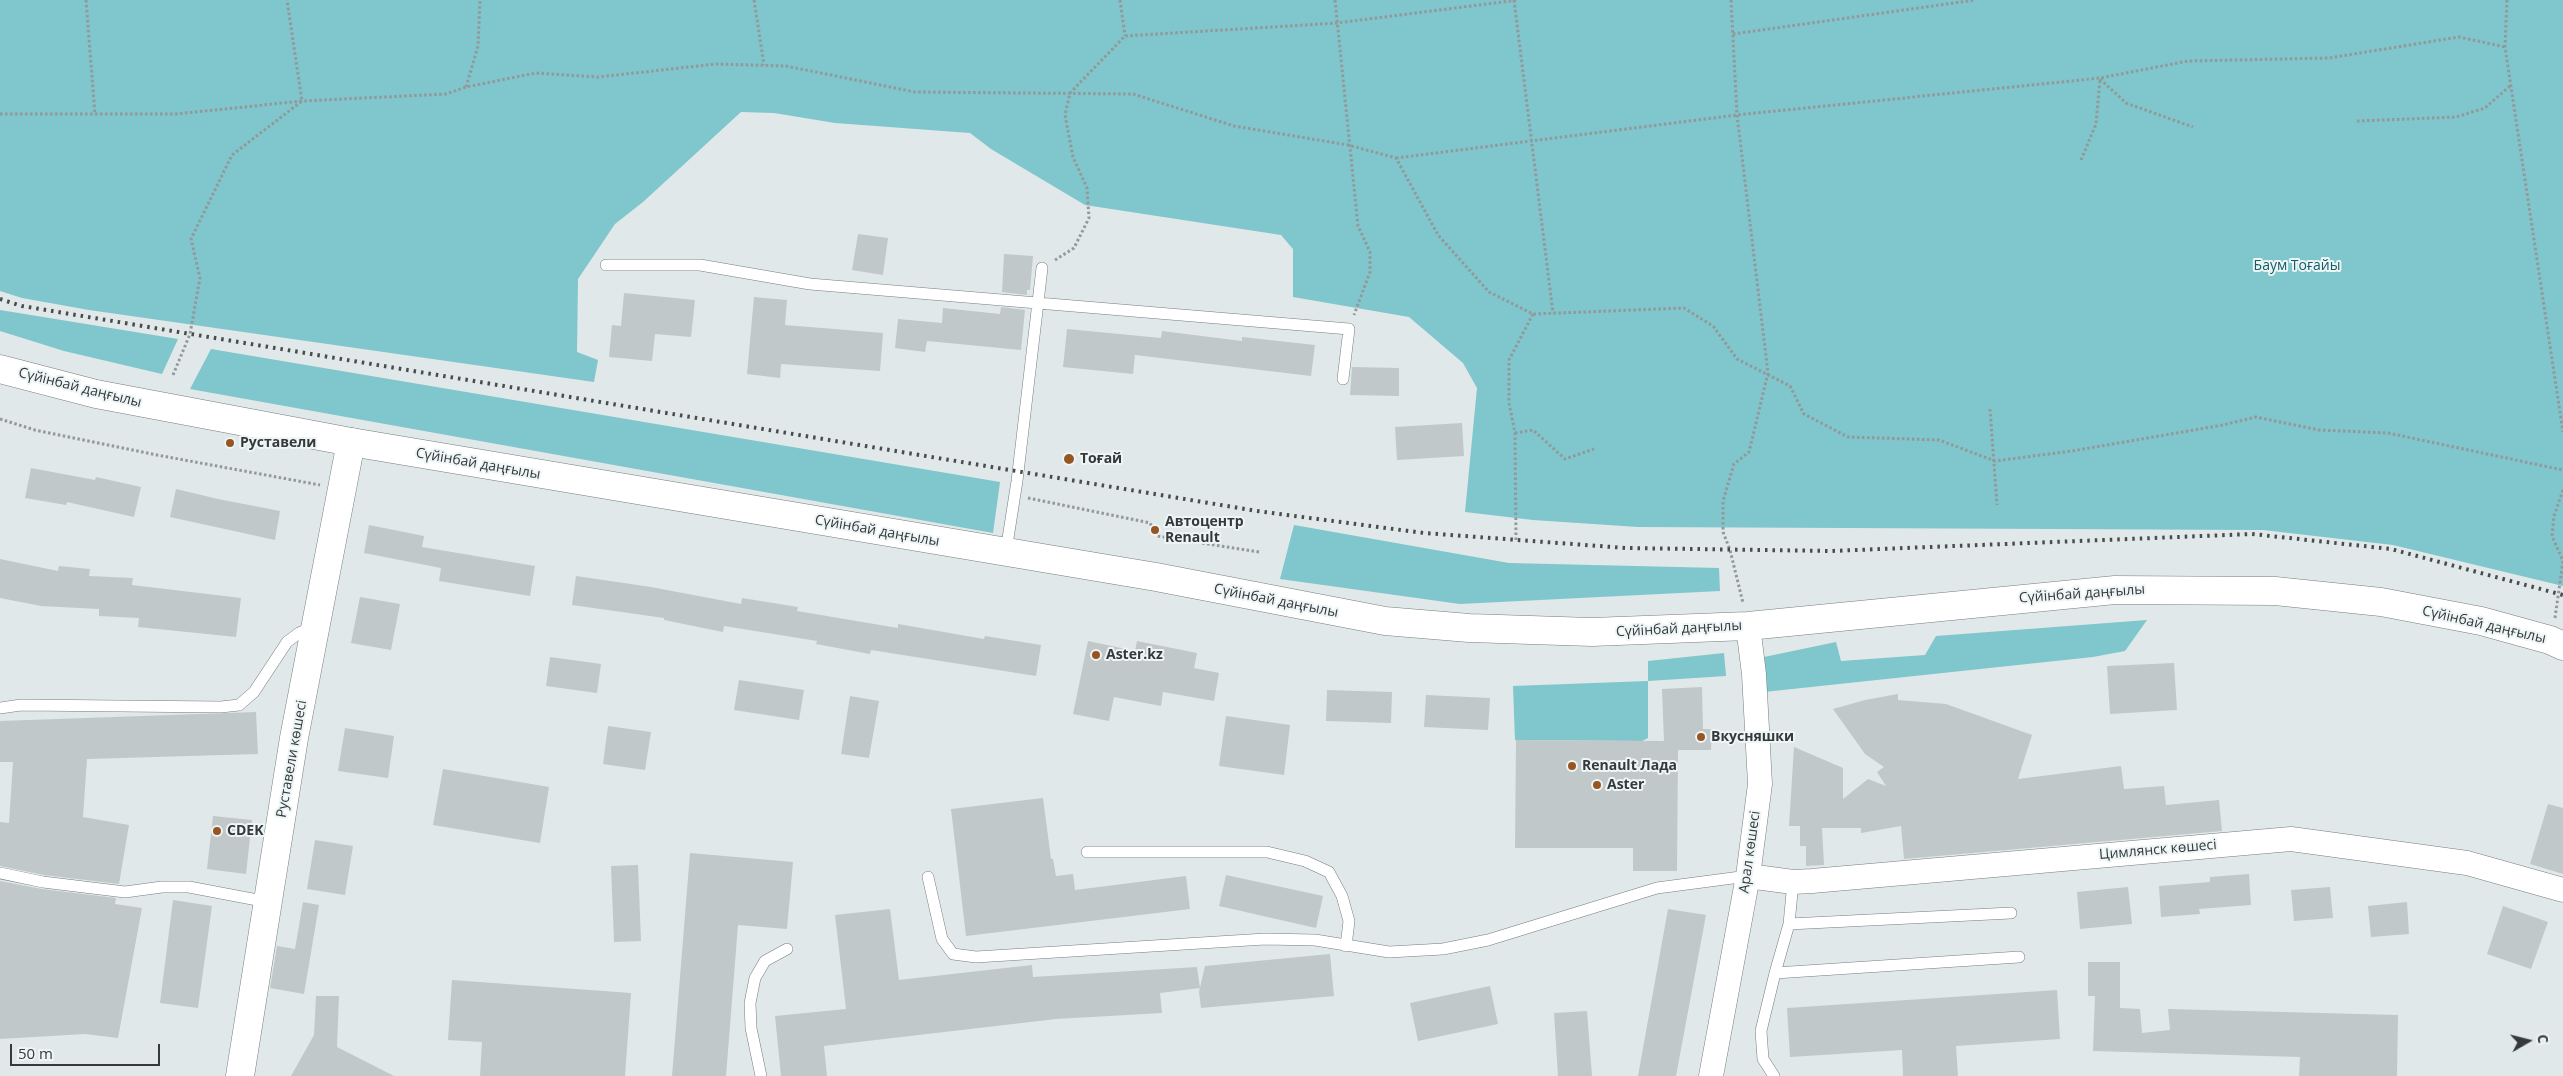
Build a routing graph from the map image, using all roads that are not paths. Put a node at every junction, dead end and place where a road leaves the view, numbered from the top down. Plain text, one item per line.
1 (606, 265) dead end
2 (1042, 268) road end
3 (1038, 302) junction
4 (0, 369) edge
5 (1343, 379) dead end
6 (351, 442) junction
7 (1006, 553) junction
8 (316, 625) junction
9 (1748, 626) junction
10 (2556, 643) edge
11 (0, 708) edge
12 (1086, 852) dead end
13 (0, 873) edge
14 (1748, 876) junction
15 (928, 877) dead end
16 (1793, 882) junction
17 (2563, 890) edge
18 (268, 902) junction
19 (2012, 913) dead end
20 (1789, 924) junction
21 (1346, 946) junction
22 (788, 949) dead end
23 (2019, 957) dead end
24 (1775, 973) junction
25 (240, 1076) edge
26 (762, 1076) edge
27 (1710, 1076) edge
28 (1774, 1076) edge

1 - 3 lane
2 - 3 lane
3 - 5 lane
3 - 7 lane
4 - 6 main road, Сүйінбай даңғылы
6 - 7 main road, Сүйінбай даңғылы
6 - 8 main road, Руставели көшесі
7 - 9 main road, Сүйінбай даңғылы
8 - 11 lane
8 - 18 main road, Руставели көшесі
9 - 10 main road, Сүйінбай даңғылы
9 - 14 street, Арал көшесі
12 - 21 lane
13 - 18 lane
14 - 16 street, Цимлянск көшесі
14 - 21 lane
14 - 27 street, Арал көшесі
15 - 21 lane
16 - 17 street, Цимлянск көшесі
16 - 20 lane
18 - 25 main road, Руставели көшесі
19 - 20 lane
20 - 24 lane
22 - 26 lane
23 - 24 lane
24 - 28 lane

